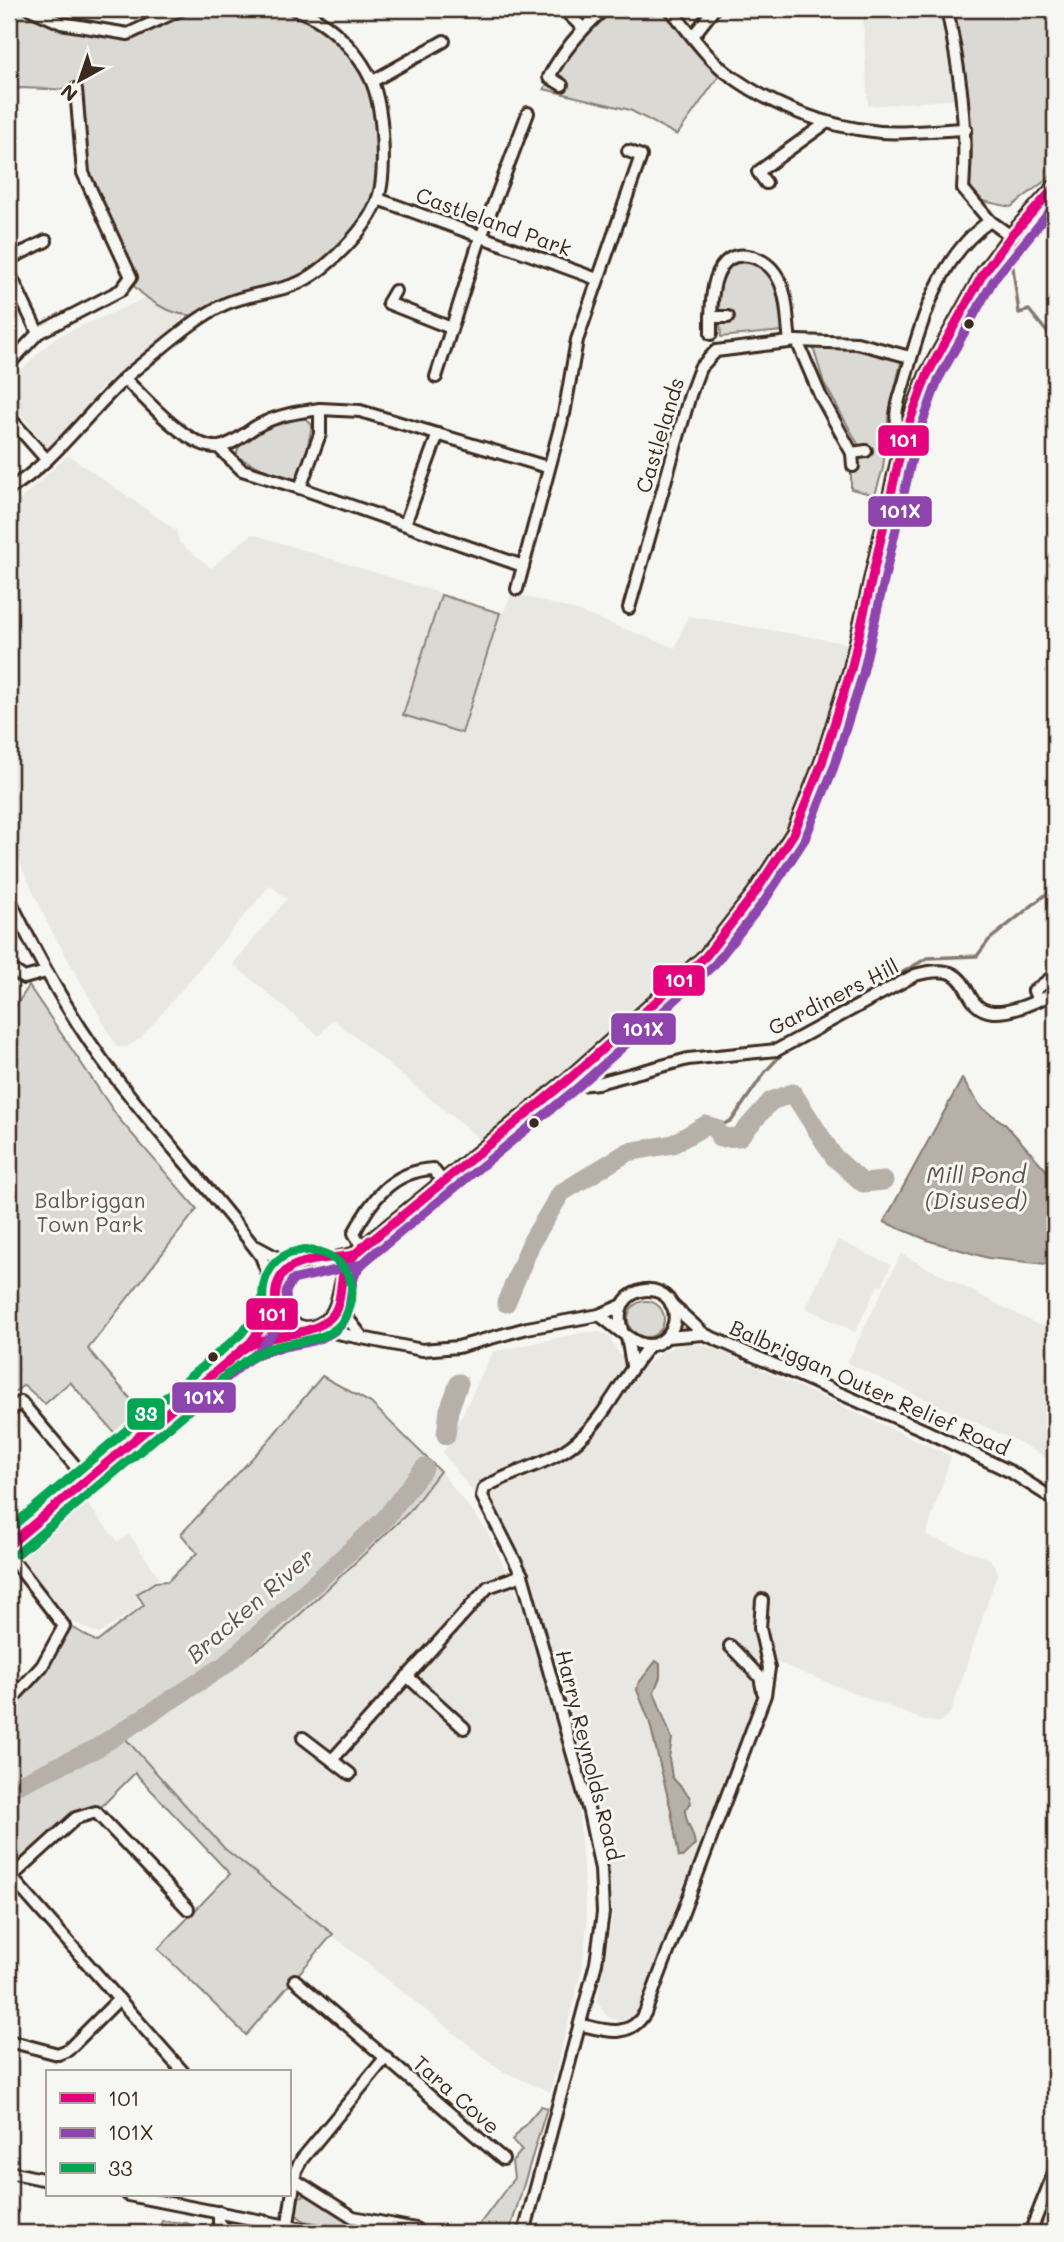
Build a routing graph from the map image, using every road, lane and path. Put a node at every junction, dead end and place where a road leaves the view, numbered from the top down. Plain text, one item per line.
1 (30, 9) edge
2 (182, 9) edge
3 (294, 9) edge
4 (563, 9) edge
5 (604, 9) edge
6 (670, 9) edge
7 (714, 9) edge
8 (947, 9) edge
9 (307, 11) edge
10 (583, 29) junction
11 (428, 36) dead end
12 (693, 36) junction
13 (443, 41) dead end
14 (432, 48) junction
15 (373, 81) junction
16 (562, 85) dead end
17 (76, 89) dead end
18 (90, 102) dead end
19 (78, 103) junction
20 (528, 113) dead end
21 (825, 123) junction
22 (966, 129) junction
23 (628, 151) dead end
24 (766, 183) dead end
25 (1055, 187) edge
26 (378, 199) junction
27 (990, 221) junction
28 (1011, 236) junction
29 (483, 238) junction
30 (46, 241) dead end
31 (9, 259) edge
32 (9, 272) edge
33 (597, 279) junction
34 (395, 291) dead end
35 (711, 317) junction
36 (728, 317) dead end
37 (451, 328) junction
38 (38, 333) junction
39 (711, 334) dead end
40 (793, 341) junction
41 (910, 357) junction
42 (9, 364) edge
43 (436, 377) dead end
44 (124, 378) junction
45 (320, 409) junction
46 (9, 418) edge
47 (438, 434) junction
48 (904, 437) junction
49 (218, 447) junction
50 (866, 451) dead end
51 (852, 453) junction
52 (46, 459) junction
53 (853, 466) dead end
54 (547, 467) junction
55 (300, 488) junction
56 (9, 489) edge
57 (405, 524) junction
58 (523, 566) junction
59 (517, 589) dead end
60 (629, 608) dead end
61 (9, 898) edge
62 (9, 967) edge
63 (46, 972) junction
64 (1055, 975) edge
65 (1055, 993) edge
66 (1038, 1000) junction
67 (569, 1079) junction
68 (442, 1181) junction
69 (252, 1244) junction
70 (358, 1251) junction
71 (313, 1262) junction
72 (294, 1264) junction
73 (273, 1287) junction
74 (339, 1288) junction
75 (671, 1304) junction
76 (338, 1306) junction
77 (621, 1306) junction
78 (276, 1309) junction
79 (599, 1315) junction
80 (306, 1328) junction
81 (624, 1334) junction
82 (705, 1334) junction
83 (667, 1337) junction
84 (363, 1338) junction
85 (250, 1343) junction
86 (650, 1345) junction
87 (632, 1365) junction
88 (14, 1408) dead end
89 (87, 1480) junction
90 (1055, 1500) edge
91 (9, 1545) edge
92 (9, 1555) edge
93 (522, 1575) junction
94 (762, 1600) dead end
95 (730, 1646) dead end
96 (407, 1676) junction
97 (764, 1698) junction
98 (9, 1702) edge
99 (464, 1728) dead end
100 (303, 1738) dead end
101 (332, 1760) junction
102 (350, 1774) dead end
103 (10, 1878) edge
104 (188, 1909) dead end
105 (295, 1980) dead end
106 (119, 1999) junction
107 (582, 2025) junction
108 (9, 2041) edge
109 (386, 2057) junction
110 (181, 2070) edge
111 (503, 2159) dead end
112 (1055, 2169) edge
113 (9, 2172) edge
114 (46, 2180) edge
115 (295, 2180) junction
116 (133, 2196) edge
117 (219, 2212) junction
118 (288, 2224) junction
119 (416, 2230) dead end
120 (228, 2233) edge
121 (324, 2233) edge
122 (524, 2233) edge
123 (1030, 2233) edge

1 - 2 street
3 - 9 street
4 - 10 street
5 - 10 street
6 - 12 street
7 - 12 street
8 - 22 street
9 - 15 street
10 - 16 street
11 - 14 street
12 - 21 street
13 - 14 street
14 - 15 street
15 - 26 street
17 - 19 street
18 - 19 street
19 - 38 street
20 - 29 street
21 - 22 street
21 - 24 street
22 - 27 street
23 - 33 street
25 - 28 main road
26 - 29 street, Castleland Park
26 - 44 street
27 - 28 street
27 - 41 street
28 - 48 main road
29 - 33 street, Castleland Park
29 - 37 street
30 - 31 street
32 - 38 street
33 - 54 street
34 - 37 street
35 - 36 street
35 - 39 street
35 - 40 street
37 - 43 street
38 - 42 street
40 - 41 street, Castlelands
40 - 51 street
40 - 60 street, Castlelands
41 - 48 street
44 - 49 street
44 - 52 street
45 - 47 street
45 - 49 street
45 - 55 street
46 - 52 street
47 - 54 street
47 - 57 street
48 - 67 main road
49 - 55 street
50 - 51 street
51 - 53 street
52 - 56 street
54 - 58 street
55 - 57 street
57 - 58 street
58 - 59 street
61 - 63 street
62 - 63 street
63 - 69 street
64 - 66 street
65 - 66 street, Gardiners Hill
66 - 67 street, Gardiners Hill
67 - 68 main road
68 - 70 main road
68 - 70 street
69 - 72 street
69 - 73 street
70 - 71 main road
70 - 74 main road
71 - 72 main road
71 - 74 main road
72 - 73 main road
73 - 78 main road
74 - 76 main road
75 - 77 street
75 - 82 street, Balbriggan Outer Relief Road
75 - 83 street
76 - 80 main road
76 - 84 street
77 - 79 street
77 - 81 street
78 - 80 main road
78 - 85 main road
79 - 81 street
79 - 84 street
80 - 84 street
80 - 85 main road
81 - 86 street
81 - 87 street
82 - 83 street, Balbriggan Outer Relief Road
82 - 90 street, Balbriggan Outer Relief Road
83 - 86 street
85 - 89 main road
86 - 87 street, Harry Reynolds Road
87 - 93 street, Harry Reynolds Road
88 - 89 street
89 - 91 main road
92 - 98 street
93 - 96 street
93 - 107 street, Harry Reynolds Road
94 - 97 street
95 - 97 street
96 - 99 street
96 - 101 street
97 - 107 street
100 - 101 street
101 - 102 street
103 - 104 street
103 - 106 street
105 - 109 street, Tara Cove
106 - 108 street
106 - 110 street
107 - 122 street, Harry Reynolds Road
109 - 111 street, Tara Cove
109 - 115 street, Tara Cove
112 - 123 street
113 - 114 street
115 - 118 street, Tara Cove
115 - 119 street
116 - 117 street
117 - 118 street
117 - 120 street
118 - 121 street

